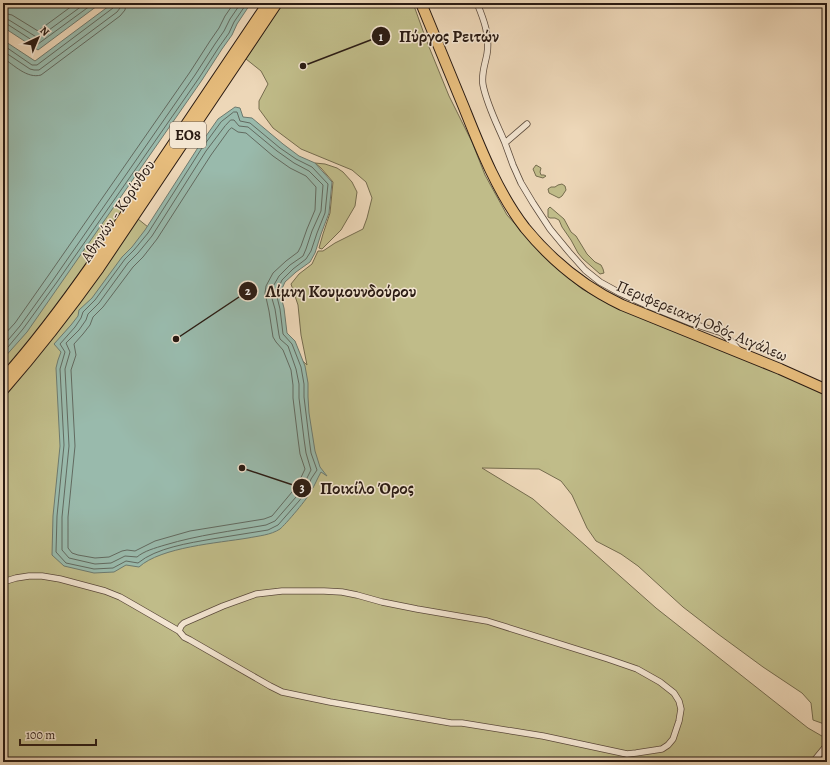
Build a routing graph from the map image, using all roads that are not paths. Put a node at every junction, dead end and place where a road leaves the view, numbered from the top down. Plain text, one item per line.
1 (268, 3) edge
2 (277, 3) edge
3 (421, 3) edge
4 (477, 3) edge
5 (527, 124) dead end
6 (505, 143) junction
7 (743, 355) junction
8 (3, 379) edge
9 (3, 390) edge
10 (827, 390) edge
11 (3, 582) edge
12 (179, 632) junction
13 (827, 745) edge
14 (813, 762) edge

1 - 8 highway, Αθηνών - Κορίνθου / ΕΟ8
2 - 9 highway, Αθηνών - Κορίνθου / ΕΟ8
3 - 7 highway, Περιφερειακή Οδός Αιγάλεω
4 - 6 street
5 - 6 street
6 - 7 street
7 - 10 highway, Περιφερειακή Οδός Αιγάλεω
11 - 12 street
12 - 12 street
13 - 14 street

